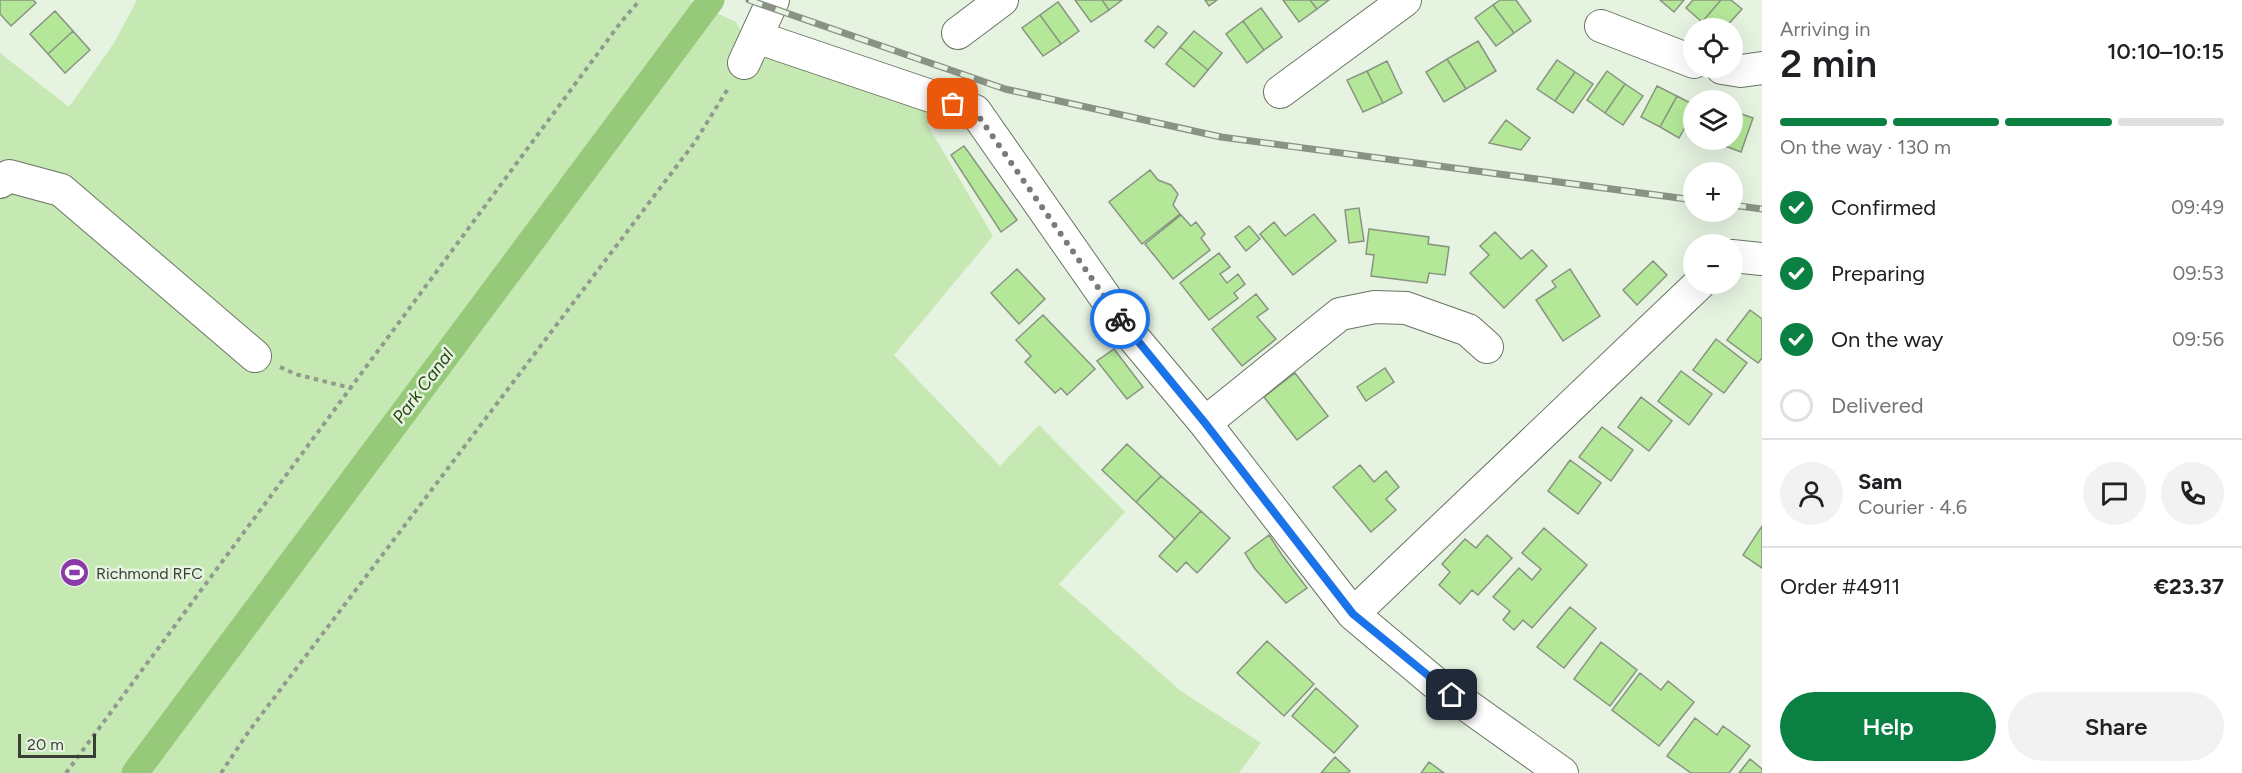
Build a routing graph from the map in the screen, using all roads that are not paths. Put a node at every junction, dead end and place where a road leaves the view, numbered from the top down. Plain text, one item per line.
1 (773, 0) edge
2 (1002, 0) edge
3 (1405, 0) edge
4 (1601, 26) dead end
5 (761, 30) junction
6 (958, 33) dead end
7 (1683, 58) edge
8 (744, 63) road end
9 (1762, 68) edge
10 (1743, 71) edge
11 (1280, 92) dead end
12 (0, 182) edge
13 (1743, 257) edge
14 (1762, 259) edge
15 (1689, 294) edge
16 (1487, 347) dead end
17 (255, 356) road end
18 (1205, 423) junction
19 (1353, 614) junction
20 (1562, 773) edge

1 - 5 street
2 - 6 street
3 - 11 street
4 - 7 street
5 - 8 street
5 - 18 street
9 - 10 street
12 - 17 street
13 - 14 street
15 - 19 street
16 - 18 street
18 - 19 street
19 - 20 street

